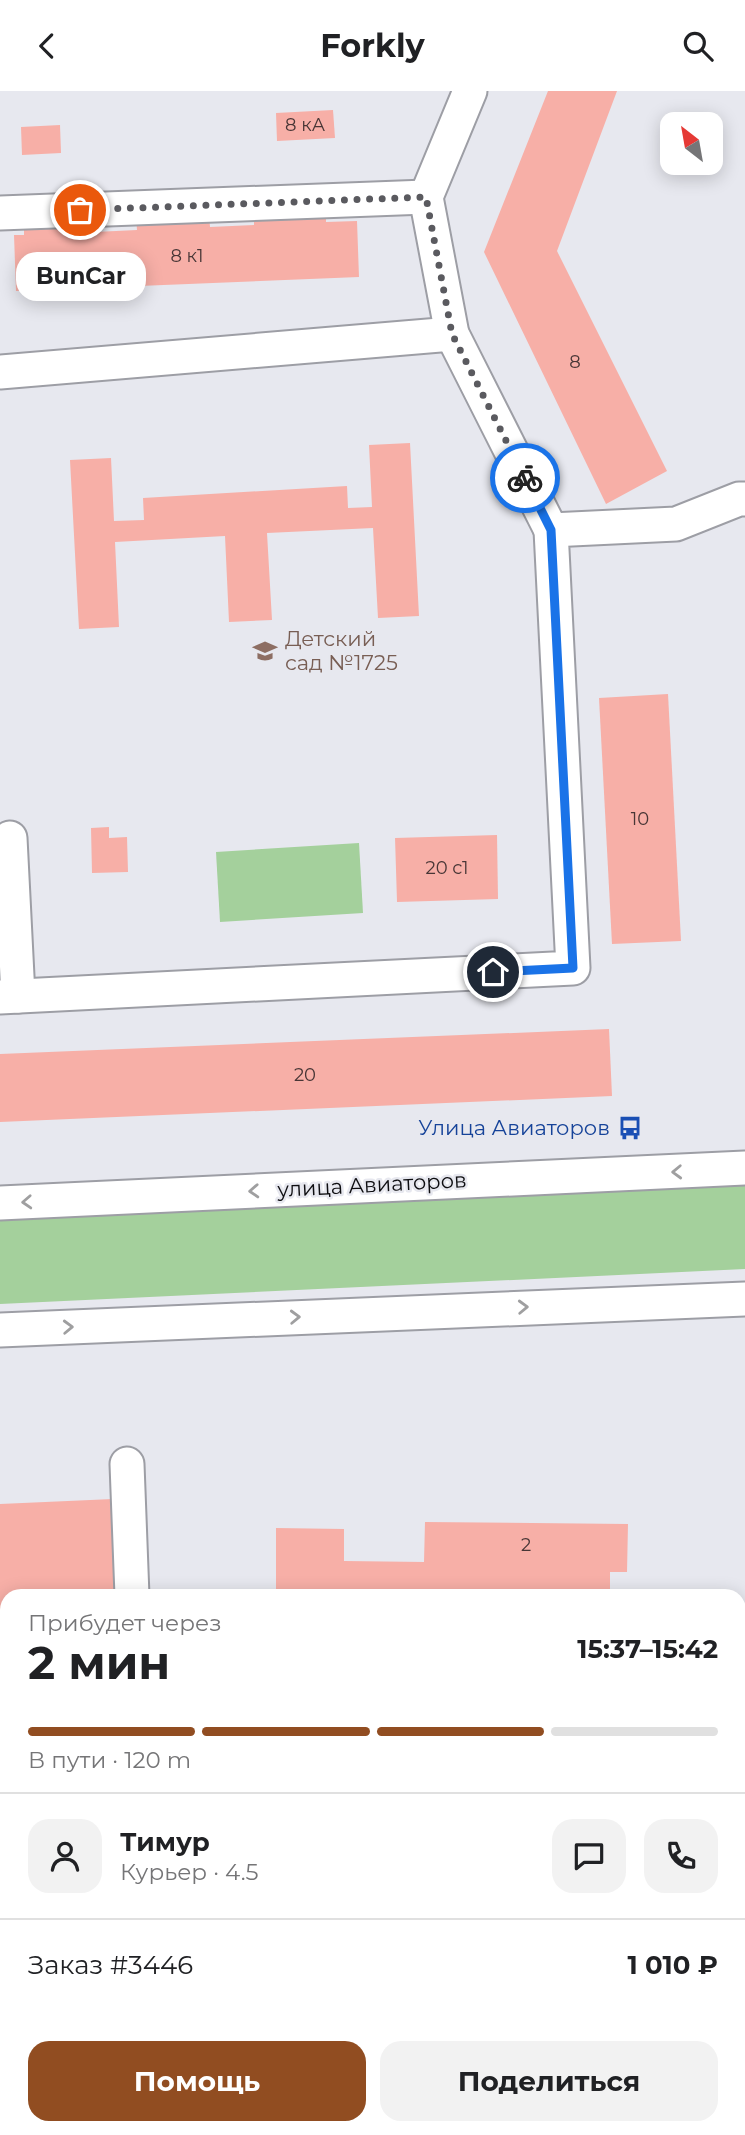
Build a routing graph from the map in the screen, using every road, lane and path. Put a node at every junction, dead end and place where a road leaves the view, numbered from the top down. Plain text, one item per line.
1 (470, 91) edge
2 (426, 197) junction
3 (0, 213) edge
4 (452, 334) junction
5 (0, 372) edge
6 (745, 499) edge
7 (551, 530) junction
8 (10, 838) dead end
9 (9, 997) edge
10 (745, 1168) edge
11 (0, 1203) edge
12 (745, 1299) edge
13 (0, 1330) edge
14 (128, 1464) dead end
15 (132, 1589) edge

1 - 2 street
2 - 3 street
2 - 4 street
4 - 5 street
4 - 7 street
6 - 7 street
7 - 9 street
8 - 9 street
10 -> 11 street, улица Авиаторов
13 -> 12 street
14 - 15 street

